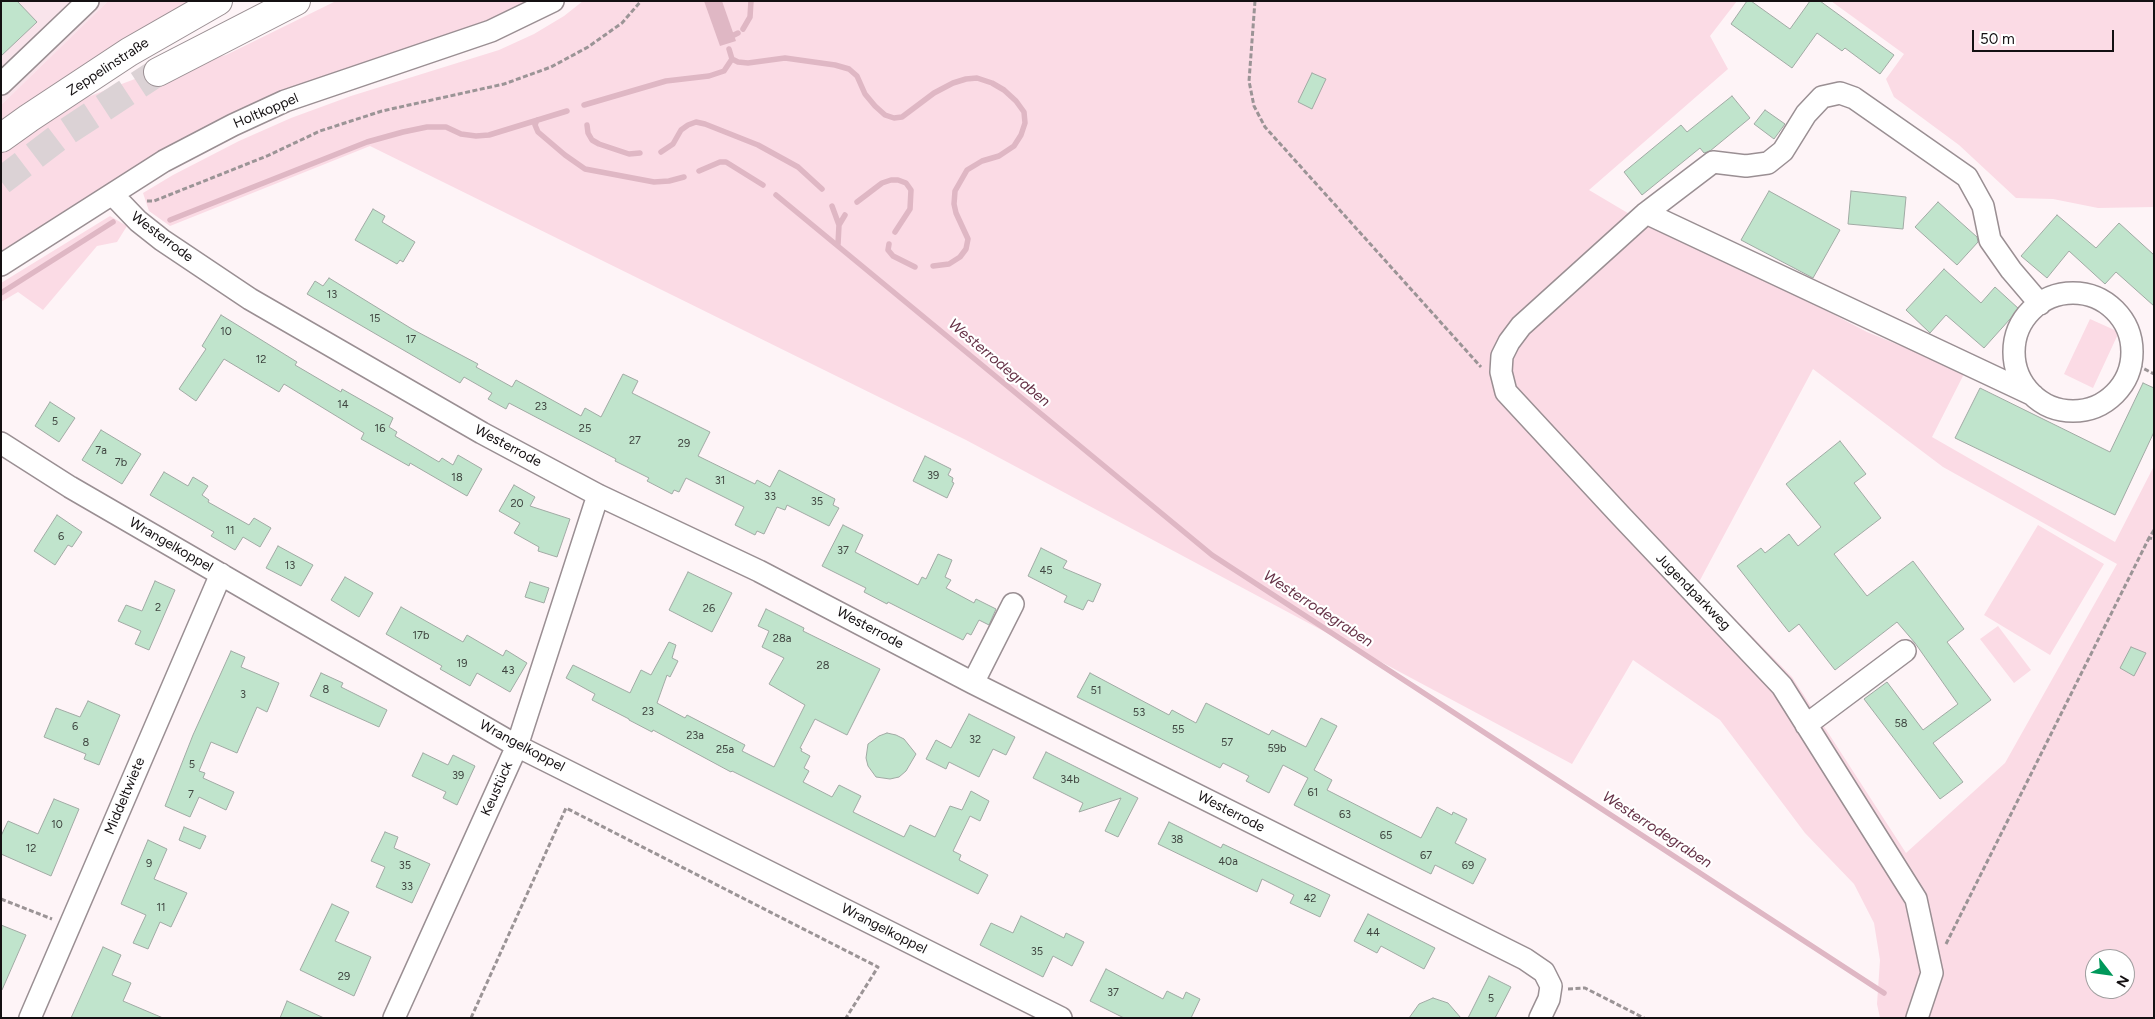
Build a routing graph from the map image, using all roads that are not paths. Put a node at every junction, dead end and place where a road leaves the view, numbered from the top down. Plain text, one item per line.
1 (88, 1) edge
2 (218, 1) edge
3 (296, 1) edge
4 (553, 1) edge
5 (158, 72) tunnel mouth
6 (1, 84) edge
7 (1, 138) edge
8 (116, 199) junction
9 (1642, 216) junction
10 (1, 265) edge
11 (2040, 304) junction
12 (2033, 395) junction
13 (1, 443) edge
14 (598, 495) junction
15 (221, 574) junction
16 (1013, 604) dead end
17 (1905, 651) dead end
18 (973, 683) junction
19 (1806, 724) junction
20 (517, 746) junction
21 (30, 1018) edge
22 (394, 1018) edge
23 (1061, 1018) edge
24 (1540, 1018) edge
25 (1917, 1018) edge

1 - 6 street
2 - 7 highway, Zeppelinstraße
3 - 5 highway
4 - 8 street, Holtkoppel
8 - 10 street, Holtkoppel
8 - 14 street, Westerrode
9 - 11 street
9 - 12 street
9 - 19 street, Jugendparkweg
11 - 12 street
11 - 12 street
13 - 15 street, Wrangelkoppel
14 - 18 street, Westerrode
14 - 20 street, Keustück
15 - 20 street, Wrangelkoppel
15 - 21 street, Middeltwiete
16 - 18 street
17 - 19 street
18 - 24 street, Westerrode
19 - 25 street, Jugendparkweg
20 - 22 street, Keustück
20 - 23 street, Wrangelkoppel

